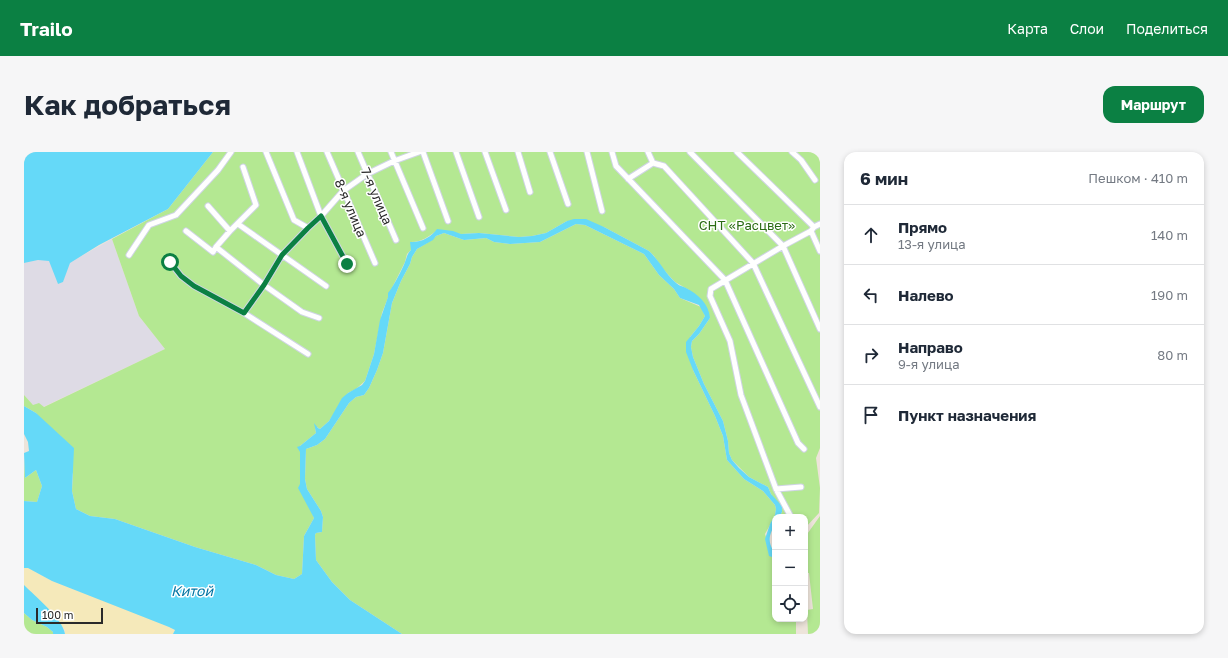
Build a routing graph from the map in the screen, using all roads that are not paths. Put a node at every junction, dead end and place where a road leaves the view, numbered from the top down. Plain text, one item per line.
1 (231, 152) edge
2 (266, 152) edge
3 (298, 152) edge
4 (327, 152) edge
5 (358, 152) edge
6 (391, 152) edge
7 (419, 152) edge
8 (423, 152) edge
9 (456, 152) edge
10 (485, 152) edge
11 (518, 152) edge
12 (550, 152) edge
13 (587, 152) edge
14 (612, 152) edge
15 (648, 152) edge
16 (690, 152) edge
17 (737, 152) edge
18 (792, 152) edge
19 (394, 161) junction
20 (653, 163) junction
21 (243, 167) dead end
22 (367, 174) junction
23 (628, 179) junction
24 (815, 180) dead end
25 (343, 191) junction
26 (530, 192) dead end
27 (568, 204) dead end
28 (208, 206) dead end
29 (506, 210) dead end
30 (602, 211) dead end
31 (321, 216) junction
32 (479, 217) dead end
33 (448, 221) dead end
34 (238, 224) junction
35 (820, 224) edge
36 (308, 228) junction
37 (423, 228) dead end
38 (813, 229) junction
39 (230, 230) junction
40 (186, 231) dead end
41 (396, 240) dead end
42 (783, 246) junction
43 (216, 247) junction
44 (820, 251) edge
45 (129, 255) dead end
46 (282, 255) junction
47 (170, 262) dead end
48 (375, 263) dead end
49 (347, 264) dead end
50 (753, 264) junction
51 (725, 280) junction
52 (264, 285) junction
53 (326, 286) dead end
54 (244, 313) junction
55 (318, 318) dead end
56 (820, 329) edge
57 (308, 354) dead end
58 (820, 407) edge
59 (804, 449) dead end
60 (801, 486) dead end
61 (776, 489) junction
62 (789, 514) edge

1 - 45 street
2 - 36 street
3 - 31 street
4 - 25 street, 8-я улица
5 - 22 street, 7-я улица
6 - 19 street
7 - 19 street
8 - 33 street
9 - 32 street
10 - 29 street
11 - 26 street
12 - 27 street
13 - 30 street
14 - 23 street
15 - 20 street
16 - 42 street
17 - 38 street
18 - 24 street
19 - 22 street
19 - 37 street
20 - 23 street
20 - 50 street
21 - 34 street
22 - 25 street
22 - 41 street, 7-я улица
23 - 51 street
25 - 31 street
25 - 48 street, 8-я улица
28 - 39 street
31 - 36 street
31 - 49 street
34 - 39 street
34 - 46 street
35 - 38 street
36 - 46 street
38 - 42 street
38 - 44 street
39 - 43 street
40 - 43 street
42 - 50 street
42 - 56 street
43 - 52 street
46 - 52 street
46 - 53 street
47 - 54 street
50 - 51 street
50 - 58 street
51 - 59 street
51 - 61 street
52 - 54 street
52 - 55 street
54 - 57 street
60 - 61 street
61 - 62 street

